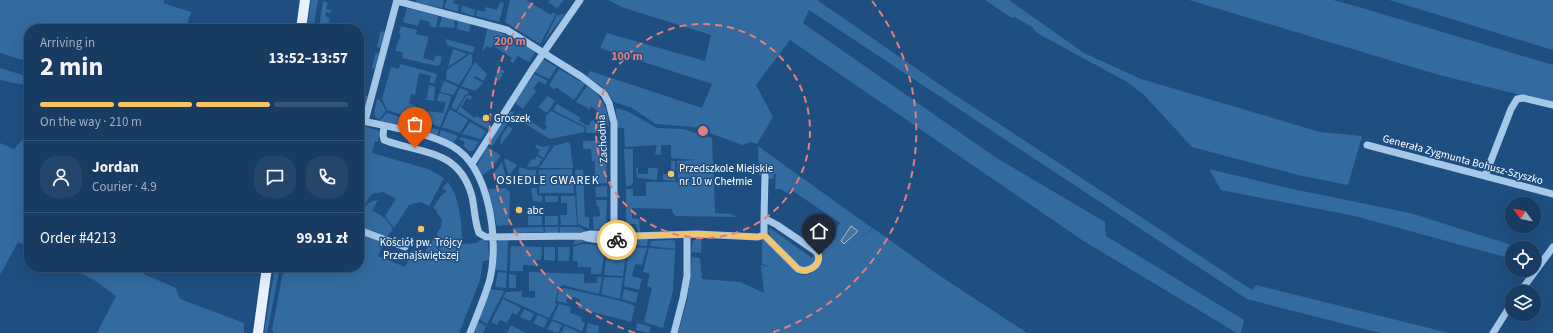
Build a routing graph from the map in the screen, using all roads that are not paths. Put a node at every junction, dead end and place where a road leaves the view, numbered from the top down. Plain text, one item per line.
1 (305, 0) edge
2 (580, 0) edge
3 (397, 1) edge
4 (302, 24) edge
5 (543, 52) junction
6 (1553, 106) edge
7 (364, 113) edge
8 (364, 121) edge
9 (384, 126) junction
10 (1367, 145) dead end
11 (472, 164) junction
12 (765, 176) dead end
13 (1485, 176) junction
14 (1553, 194) edge
15 (764, 218) junction
16 (364, 232) edge
17 (687, 235) junction
18 (764, 235) junction
19 (492, 237) junction
20 (614, 237) junction
21 (405, 247) dead end
22 (1553, 247) edge
23 (266, 272) edge
24 (1525, 285) edge
25 (1505, 314) edge
26 (258, 333) edge
27 (470, 333) edge
28 (674, 333) edge
29 (1493, 333) edge

1 - 4 main road
2 - 5 street
3 - 5 street, Zachodnia
3 - 7 street, Zachodnia
5 - 11 street
5 - 20 street, Zachodnia
6 - 13 street
8 - 9 street
9 - 11 street
9 - 19 street
10 - 13 street, Generała Zygmunta Bohusz-Szyszko
11 - 19 street
12 - 15 street
13 - 14 street, Generała Zygmunta Bohusz-Szyszko
15 - 18 street
15 - 18 street
16 - 21 street
17 - 18 street
17 - 20 street
17 - 28 street
19 - 20 street
19 - 27 street
22 - 24 street
23 - 26 main road
25 - 29 street

